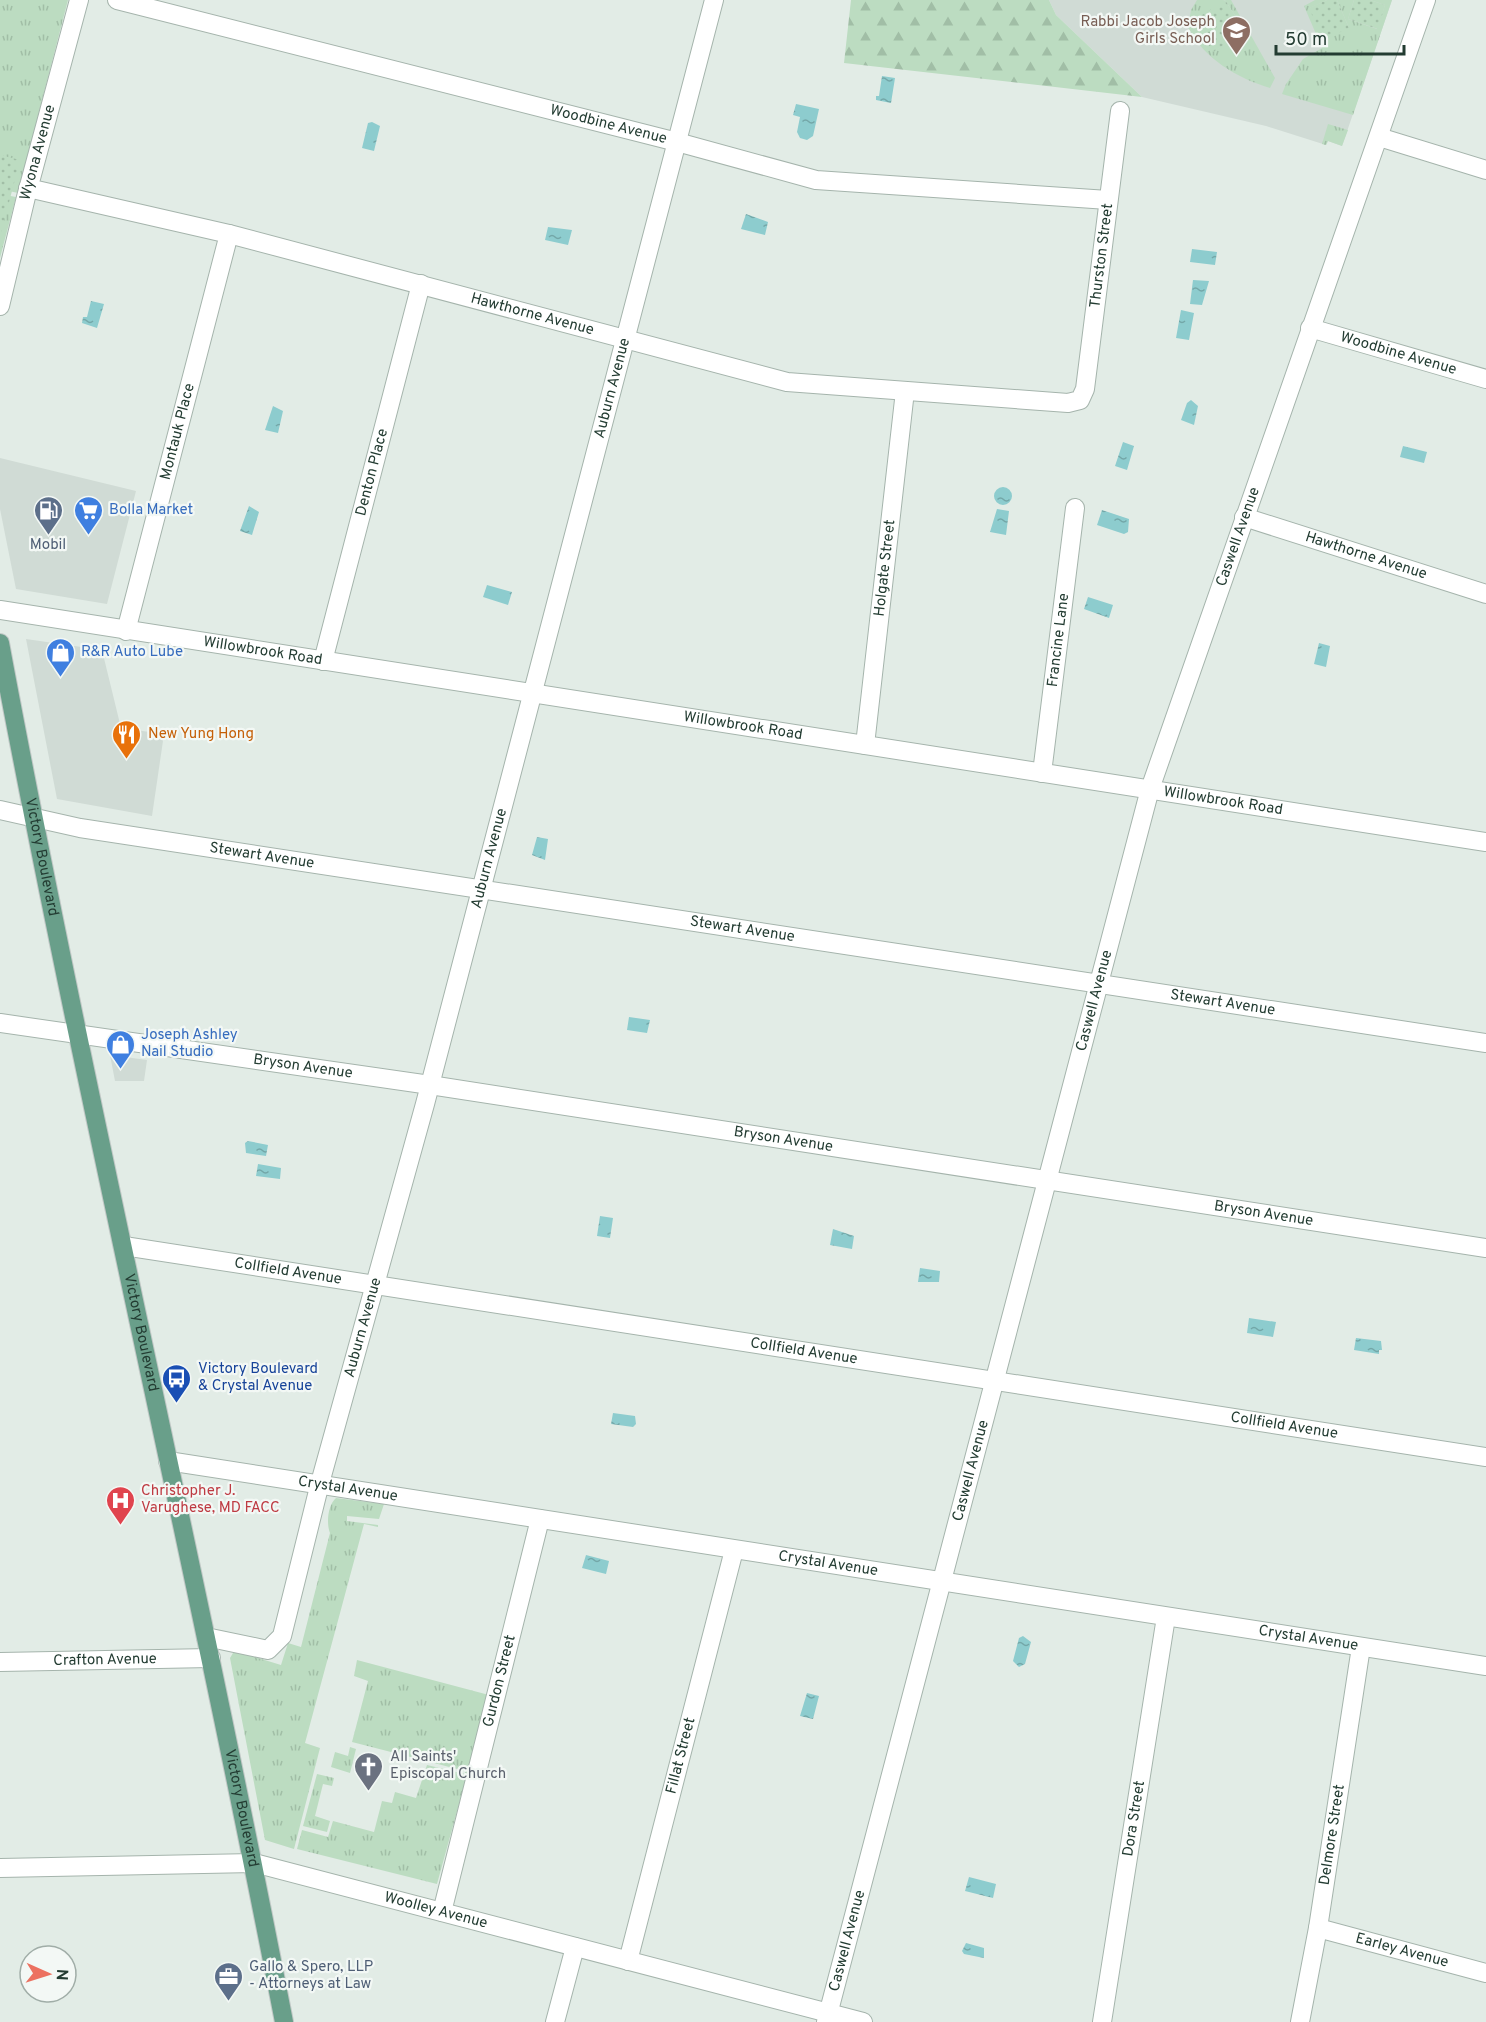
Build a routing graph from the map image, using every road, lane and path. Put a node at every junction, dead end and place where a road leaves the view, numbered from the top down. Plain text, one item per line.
1 (79, 0) edge
2 (117, 0) edge
3 (714, 0) edge
4 (1426, 0) edge
5 (1120, 111) dead end
6 (1379, 137) junction
7 (677, 142) junction
8 (1486, 170) edge
9 (28, 188) junction
10 (1108, 200) junction
11 (229, 234) junction
12 (421, 284) junction
13 (0, 306) edge
14 (1311, 327) junction
15 (624, 339) junction
16 (1486, 380) edge
17 (905, 391) junction
18 (1080, 400) joint
19 (1075, 508) dead end
20 (1244, 517) junction
21 (1486, 594) edge
22 (0, 610) edge
23 (126, 631) junction
24 (0, 643) edge
25 (323, 661) junction
26 (531, 693) junction
27 (865, 745) junction
28 (1042, 772) junction
29 (1150, 789) junction
30 (0, 810) edge
31 (34, 817) junction
32 (1486, 842) edge
33 (481, 888) junction
34 (1098, 984) junction
35 (0, 1023) edge
36 (80, 1035) junction
37 (1486, 1043) edge
38 (430, 1085) junction
39 (1046, 1181) junction
40 (124, 1246) junction
41 (1486, 1248) edge
42 (376, 1284) junction
43 (994, 1381) junction
44 (1486, 1457) edge
45 (168, 1461) junction
46 (320, 1483) junction
47 (540, 1519) junction
48 (734, 1550) junction
49 (942, 1583) junction
50 (1166, 1617) junction
51 (206, 1637) junction
52 (1361, 1647) junction
53 (211, 1658) junction
54 (0, 1662) edge
55 (1486, 1666) edge
56 (254, 1863) junction
57 (0, 1868) edge
58 (442, 1912) junction
59 (1318, 1928) junction
60 (575, 1947) junction
61 (628, 1961) junction
62 (1486, 1973) edge
63 (827, 2018) edge
64 (284, 2022) edge
65 (555, 2022) edge
66 (863, 2022) edge
67 (1102, 2022) edge
68 (1300, 2022) edge

1 - 9 street, Wyona Avenue
2 - 7 street, Woodbine Avenue
3 - 7 street, Auburn Avenue
4 - 6 street, Caswell Avenue
5 - 10 street, Thurston Street
6 - 8 street
6 - 14 street, Caswell Avenue
7 - 10 street, Woodbine Avenue
7 - 15 street, Auburn Avenue
9 - 11 street, Hawthorne Avenue
9 - 13 street, Wyona Avenue
10 - 18 street, Thurston Street
11 - 12 street, Hawthorne Avenue
11 - 23 street, Montauk Place
12 - 15 street, Hawthorne Avenue
12 - 25 street, Denton Place
14 - 16 street, Woodbine Avenue
14 - 20 street, Caswell Avenue
15 - 17 street, Hawthorne Avenue
15 - 26 street, Auburn Avenue
17 - 18 street, Hawthorne Avenue
17 - 27 street, Holgate Street
19 - 28 street, Francine Lane
20 - 21 street, Hawthorne Avenue
20 - 29 street, Caswell Avenue
22 - 23 street, Willowbrook Road
23 - 25 street, Willowbrook Road
24 - 31 main road, Victory Boulevard
25 - 26 street, Willowbrook Road
26 - 27 street, Willowbrook Road
26 - 33 street, Auburn Avenue
27 - 28 street, Willowbrook Road
28 - 29 street, Willowbrook Road
29 - 32 street, Willowbrook Road
29 - 34 street, Caswell Avenue
30 - 31 street, Stewart Avenue
31 - 33 street, Stewart Avenue
31 - 36 main road, Victory Boulevard
33 - 34 street, Stewart Avenue
33 - 38 street, Auburn Avenue
34 - 37 street, Stewart Avenue
34 - 39 street, Caswell Avenue
35 - 36 street, Bryson Avenue
36 - 38 street, Bryson Avenue
36 - 40 main road, Victory Boulevard
38 - 39 street, Bryson Avenue
38 - 42 street, Auburn Avenue
39 - 41 street, Bryson Avenue
39 - 43 street, Caswell Avenue
40 - 42 street, Collfield Avenue
40 - 45 main road, Victory Boulevard
42 - 43 street, Collfield Avenue
42 - 46 street, Auburn Avenue
43 - 44 street, Collfield Avenue
43 - 49 street, Caswell Avenue
45 - 46 street, Crystal Avenue
45 - 51 main road, Victory Boulevard
46 - 47 street, Crystal Avenue
46 - 51 street, Auburn Avenue
47 - 48 street, Crystal Avenue
47 - 58 street, Gurdon Street
48 - 49 street, Crystal Avenue
48 - 61 street, Fillat Street
49 - 50 street, Crystal Avenue
49 - 63 street, Caswell Avenue
50 - 52 street, Crystal Avenue
50 - 67 street, Dora Street
51 - 53 main road, Victory Boulevard
52 - 55 street, Crystal Avenue
52 - 59 street, Delmore Street
53 - 54 street, Crafton Avenue
53 - 56 main road, Victory Boulevard
56 - 57 street, Woolley Avenue
56 - 58 street, Woolley Avenue
56 - 64 main road, Victory Boulevard
58 - 60 street, Woolley Avenue
59 - 62 street, Earley Avenue
59 - 68 street, Delmore Street
60 - 61 street, Woolley Avenue
60 - 65 street
61 - 63 street, Woolley Avenue
63 - 66 street, Woolley Avenue

